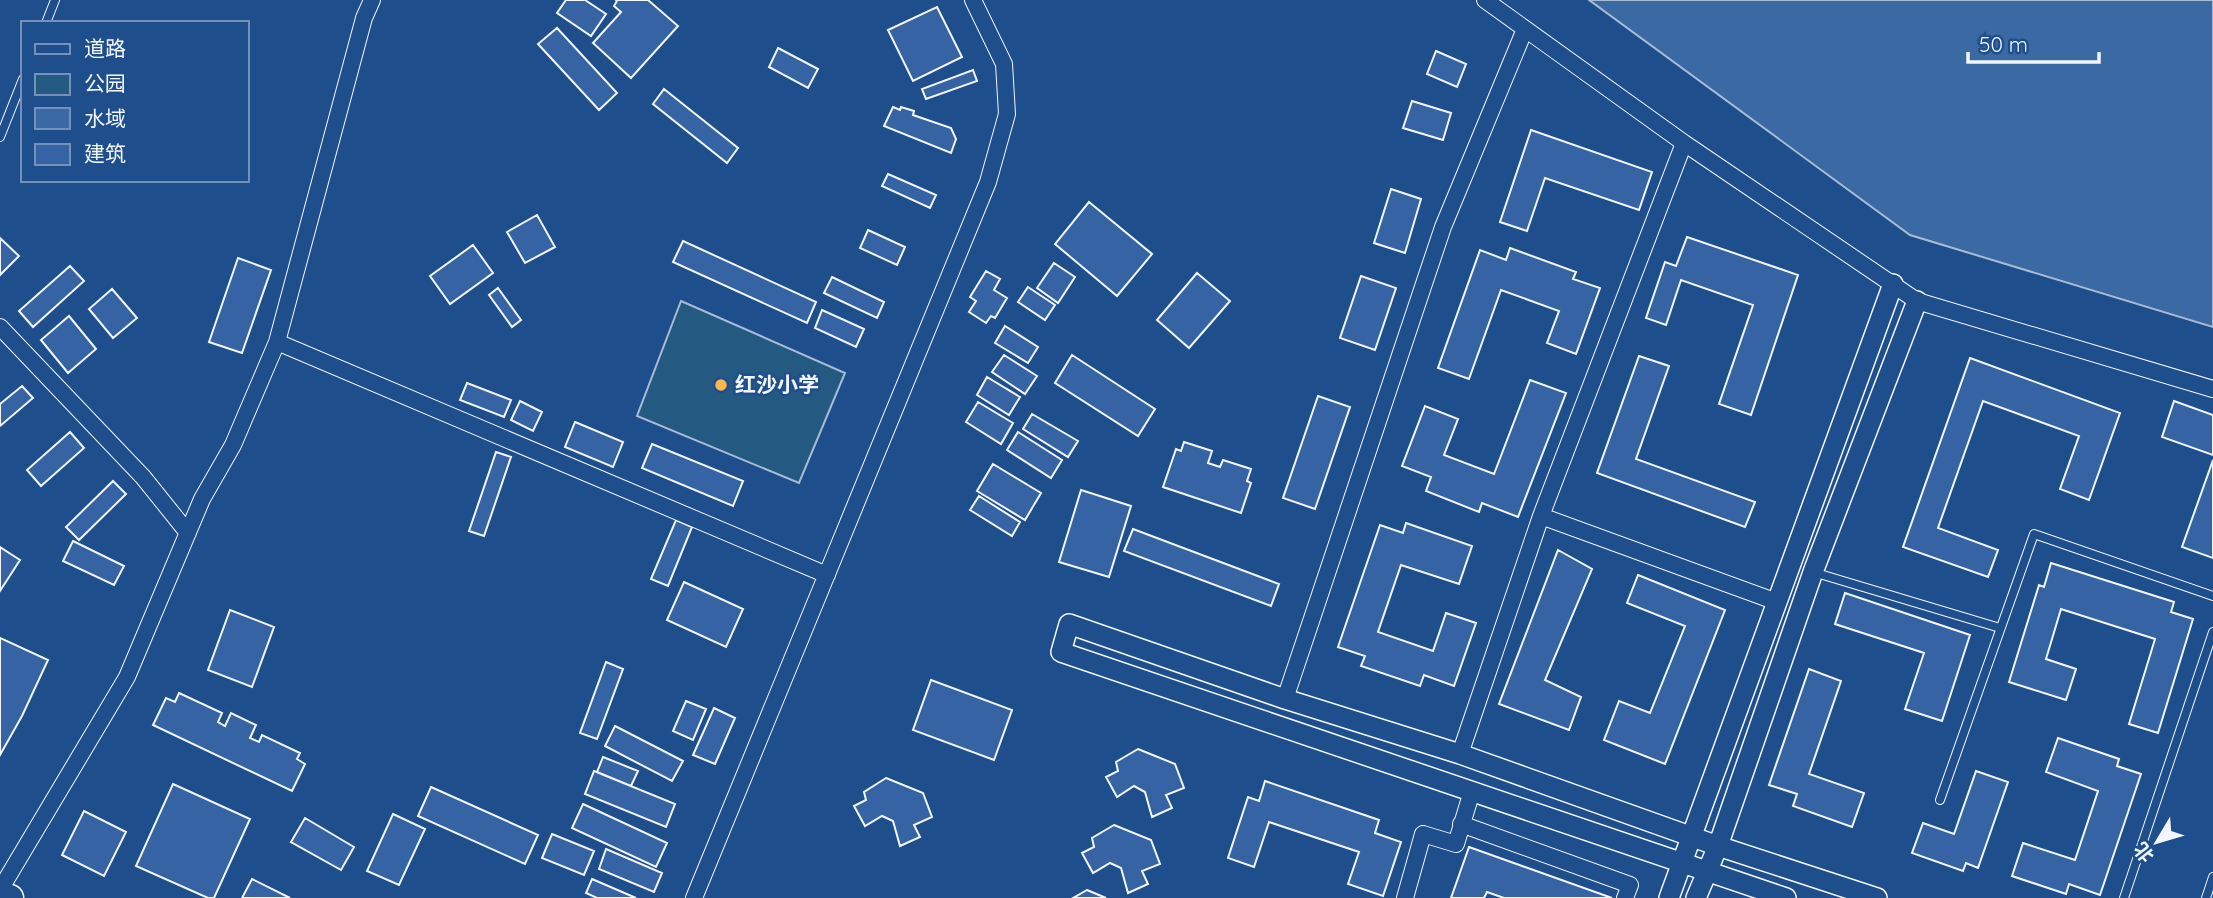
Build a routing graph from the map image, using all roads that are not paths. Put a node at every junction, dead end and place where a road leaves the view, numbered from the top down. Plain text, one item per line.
1 (55, 0) edge
2 (372, 0) edge
3 (973, 0) edge
4 (1485, 0) edge
5 (47, 21) edge
6 (1525, 29) junction
7 (21, 84) edge
8 (0, 137) edge
9 (1684, 143) junction
10 (1893, 284) junction
11 (1917, 301) junction
12 (0, 327) edge
13 (277, 342) junction
14 (2213, 389) edge
15 (1541, 516) junction
16 (188, 533) junction
17 (1813, 572) junction
18 (827, 575) junction
19 (2213, 596) edge
20 (1777, 602) junction
21 (2000, 628) junction
22 (2213, 632) edge
23 (1285, 699) junction
24 (1460, 754) junction
25 (1472, 791) junction
26 (1940, 800) dead end
27 (1461, 824) junction
28 (1692, 837) junction
29 (1718, 846) junction
30 (1683, 864) junction
31 (1706, 872) junction
32 (2213, 877) edge
33 (0, 892) edge
34 (10, 898) edge
35 (694, 898) edge
36 (1405, 898) edge
37 (1625, 898) edge
38 (1669, 898) edge
39 (1696, 898) edge
40 (1786, 898) edge
41 (1877, 898) edge
42 (2124, 898) edge
43 (2206, 898) edge

1 - 5 lane
2 - 13 street
3 - 18 street
4 - 6 street
6 - 9 street
6 - 23 street
7 - 8 lane
9 - 10 street
9 - 15 street
10 - 11 street
10 - 20 street
11 - 14 street
11 - 17 street
12 - 16 street
13 - 16 street
13 - 18 street
15 - 20 street
15 - 24 street
16 - 33 street
17 - 21 lane
17 - 29 street
18 - 35 street
19 - 21 lane
20 - 28 street
21 - 26 lane
22 - 42 lane
23 - 24 street
23 - 25 street
24 - 28 street
25 - 27 street
25 - 30 street
27 - 36 street
27 - 37 street
28 - 29 street
28 - 30 street
29 - 31 street
29 - 41 street
30 - 31 street
30 - 38 street
31 - 39 street
31 - 40 street
32 - 43 lane
33 - 34 highway

